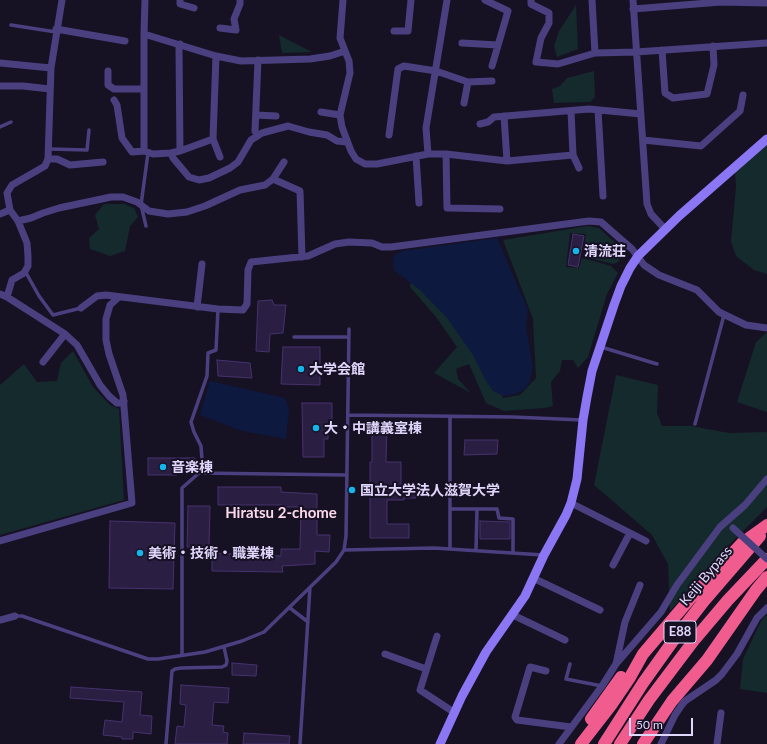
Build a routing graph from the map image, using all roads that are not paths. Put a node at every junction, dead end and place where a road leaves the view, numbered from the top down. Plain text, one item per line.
1 (62, 0) edge
2 (145, 0) edge
3 (180, 0) edge
4 (240, 0) edge
5 (343, 0) edge
6 (411, 0) edge
7 (446, 0) edge
8 (485, 0) edge
9 (531, 0) edge
10 (592, 0) edge
11 (633, 0) edge
12 (666, 3) edge
13 (767, 3) edge
14 (194, 8) dead end
15 (633, 9) junction
16 (10, 25) dead end
17 (220, 28) dead end
18 (56, 31) junction
19 (394, 31) dead end
20 (144, 34) junction
21 (125, 41) dead end
22 (462, 43) dead end
23 (767, 43) edge
24 (180, 44) junction
25 (498, 45) junction
26 (713, 46) junction
27 (662, 50) junction
28 (345, 51) junction
29 (636, 52) junction
30 (595, 53) junction
31 (216, 56) junction
32 (258, 60) junction
33 (0, 63) edge
34 (492, 66) dead end
35 (51, 68) junction
36 (108, 71) dead end
37 (436, 71) junction
38 (492, 81) dead end
39 (468, 82) junction
40 (0, 86) edge
41 (50, 89) junction
42 (144, 89) junction
43 (743, 95) dead end
44 (114, 100) dead end
45 (464, 103) dead end
46 (598, 110) junction
47 (571, 111) junction
48 (321, 112) dead end
49 (641, 114) junction
50 (256, 115) junction
51 (340, 115) junction
52 (276, 116) dead end
53 (504, 116) junction
54 (12, 122) dead end
55 (480, 124) dead end
56 (0, 127) edge
57 (89, 130) dead end
58 (255, 131) dead end
59 (389, 134) dead end
60 (213, 139) junction
61 (767, 139) edge
62 (642, 140) junction
63 (348, 142) junction
64 (50, 149) junction
65 (180, 151) junction
66 (146, 152) junction
67 (171, 153) junction
68 (428, 154) junction
69 (446, 154) junction
70 (573, 155) junction
71 (416, 156) junction
72 (220, 158) dead end
73 (48, 159) junction
74 (507, 160) junction
75 (103, 162) dead end
76 (284, 162) dead end
77 (579, 168) dead end
78 (273, 179) junction
79 (603, 196) dead end
80 (419, 203) dead end
81 (141, 205) junction
82 (500, 209) dead end
83 (10, 210) junction
84 (0, 214) edge
85 (18, 221) junction
86 (146, 226) dead end
87 (665, 229) junction
88 (302, 256) junction
89 (638, 256) junction
90 (202, 264) dead end
91 (26, 271) junction
92 (3, 295) edge
93 (119, 297) junction
94 (197, 307) junction
95 (81, 308) joint
96 (218, 310) junction
97 (724, 315) junction
98 (767, 328) edge
99 (349, 329) dead end
100 (65, 334) junction
101 (349, 337) junction
102 (294, 338) dead end
103 (600, 347) junction
104 (43, 362) dead end
105 (657, 364) dead end
106 (124, 401) junction
107 (348, 415) junction
108 (450, 416) junction
109 (583, 420) junction
110 (695, 424) dead end
111 (181, 470) dead end
112 (201, 473) junction
113 (347, 475) junction
114 (767, 479) edge
115 (571, 502) junction
116 (450, 509) junction
117 (476, 509) junction
118 (726, 522) junction
119 (767, 525) edge
120 (767, 529) edge
121 (630, 533) junction
122 (0, 541) edge
123 (646, 541) dead end
124 (450, 549) junction
125 (344, 550) junction
126 (476, 551) junction
127 (513, 553) junction
128 (544, 555) junction
129 (767, 559) edge
130 (613, 565) dead end
131 (767, 577) edge
132 (533, 578) junction
133 (640, 586) dead end
134 (310, 587) junction
135 (290, 608) junction
136 (767, 608) edge
137 (600, 610) dead end
138 (512, 615) junction
139 (15, 616) joint
140 (0, 620) edge
141 (308, 622) junction
142 (437, 636) dead end
143 (565, 640) dead end
144 (224, 647) junction
145 (385, 654) dead end
146 (643, 654) junction
147 (182, 655) junction
148 (570, 664) dead end
149 (616, 664) junction
150 (426, 669) junction
151 (546, 671) dead end
152 (602, 686) junction
153 (455, 713) junction
154 (721, 714) dead end
155 (571, 727) junction
156 (668, 729) junction
157 (166, 744) edge
158 (300, 744) edge
159 (440, 744) edge
160 (559, 744) edge
161 (577, 744) edge
162 (581, 744) edge
163 (604, 744) edge
164 (620, 744) edge
165 (643, 744) edge
166 (658, 744) edge
167 (662, 744) edge
168 (717, 744) edge

1 - 18 street
2 - 20 street
3 - 14 street
4 - 17 street
5 - 28 street
6 - 19 street
7 - 37 street
8 - 25 street
9 - 30 street
10 - 30 street
11 - 15 street
12 - 13 street
12 - 15 street
15 - 29 street
16 - 18 lane
18 - 21 street
18 - 35 street
20 - 24 street
20 - 42 street
22 - 25 street
23 - 26 street
24 - 31 street
24 - 65 street
25 - 34 street
26 - 27 street
26 - 27 street
27 - 29 street
28 - 32 street
28 - 51 street
29 - 30 street
29 - 49 street
31 - 32 street
31 - 60 street
32 - 50 street
33 - 35 street
35 - 41 street
36 - 42 street
37 - 39 street
37 - 59 street
37 - 68 street
38 - 39 street
39 - 45 street
40 - 41 street
41 - 64 street
42 - 66 street
43 - 62 street
44 - 66 street
46 - 47 street
46 - 49 street
46 - 79 street
47 - 53 street
47 - 70 street
48 - 51 street
49 - 62 street
50 - 52 street
50 - 58 street
51 - 63 street
53 - 55 street
53 - 74 street
54 - 56 lane
57 - 64 lane
60 - 65 street
60 - 72 street
61 - 87 main road
62 - 87 street
63 - 67 street
63 - 71 street
64 - 73 street
65 - 67 street
66 - 67 street
66 - 81 lane
68 - 69 street
68 - 71 street
69 - 74 street
69 - 82 street
70 - 74 street
70 - 77 street
71 - 80 street
73 - 75 street
73 - 83 street
76 - 78 street
78 - 81 street
78 - 88 street
81 - 85 street
81 - 86 lane
83 - 84 street
83 - 85 street
85 - 91 street
87 - 89 main road
88 - 89 street
88 - 96 street
89 - 97 street
89 - 103 main road
90 - 94 street
91 - 92 street
91 - 95 lane
92 - 100 street
93 - 94 street
93 - 95 street
93 - 106 street
94 - 96 street
96 - 112 lane
97 - 98 street
97 - 110 lane
99 - 101 lane
100 - 104 street
100 - 106 street
101 - 102 lane
101 - 107 lane
103 - 105 lane
103 - 109 main road
106 - 122 street
107 - 108 lane
107 - 113 lane
108 - 109 lane
108 - 116 lane
109 - 115 main road
111 - 112 lane
112 - 113 lane
112 - 147 lane
113 - 125 lane
114 - 118 street
115 - 121 street
115 - 128 main road
116 - 117 lane
116 - 124 lane
117 - 126 lane
117 - 127 lane
118 - 129 street, bridge
118 - 149 street
119 - 146 highway
120 - 163 highway, Keiji Bypass / E88
121 - 123 street
121 - 130 street
124 - 125 lane
124 - 126 lane
125 - 134 lane
126 - 127 lane
127 - 128 lane
128 - 132 main road
129 - 164 highway, E88
131 - 165 highway
132 - 137 street
132 - 138 main road
133 - 149 street
134 - 135 lane
134 - 141 lane
135 - 141 lane
135 - 144 lane
136 - 156 street
138 - 143 street
138 - 153 main road
139 - 140 street
139 - 147 lane
141 - 158 lane
142 - 150 street
144 - 147 lane
144 - 157 lane
145 - 150 street
146 - 161 highway
146 - 162 highway
148 - 152 lane
149 - 152 street
150 - 153 street
151 - 155 street
152 - 155 street
153 - 159 main road
154 - 168 street
155 - 160 street
156 - 166 lane
156 - 167 street

